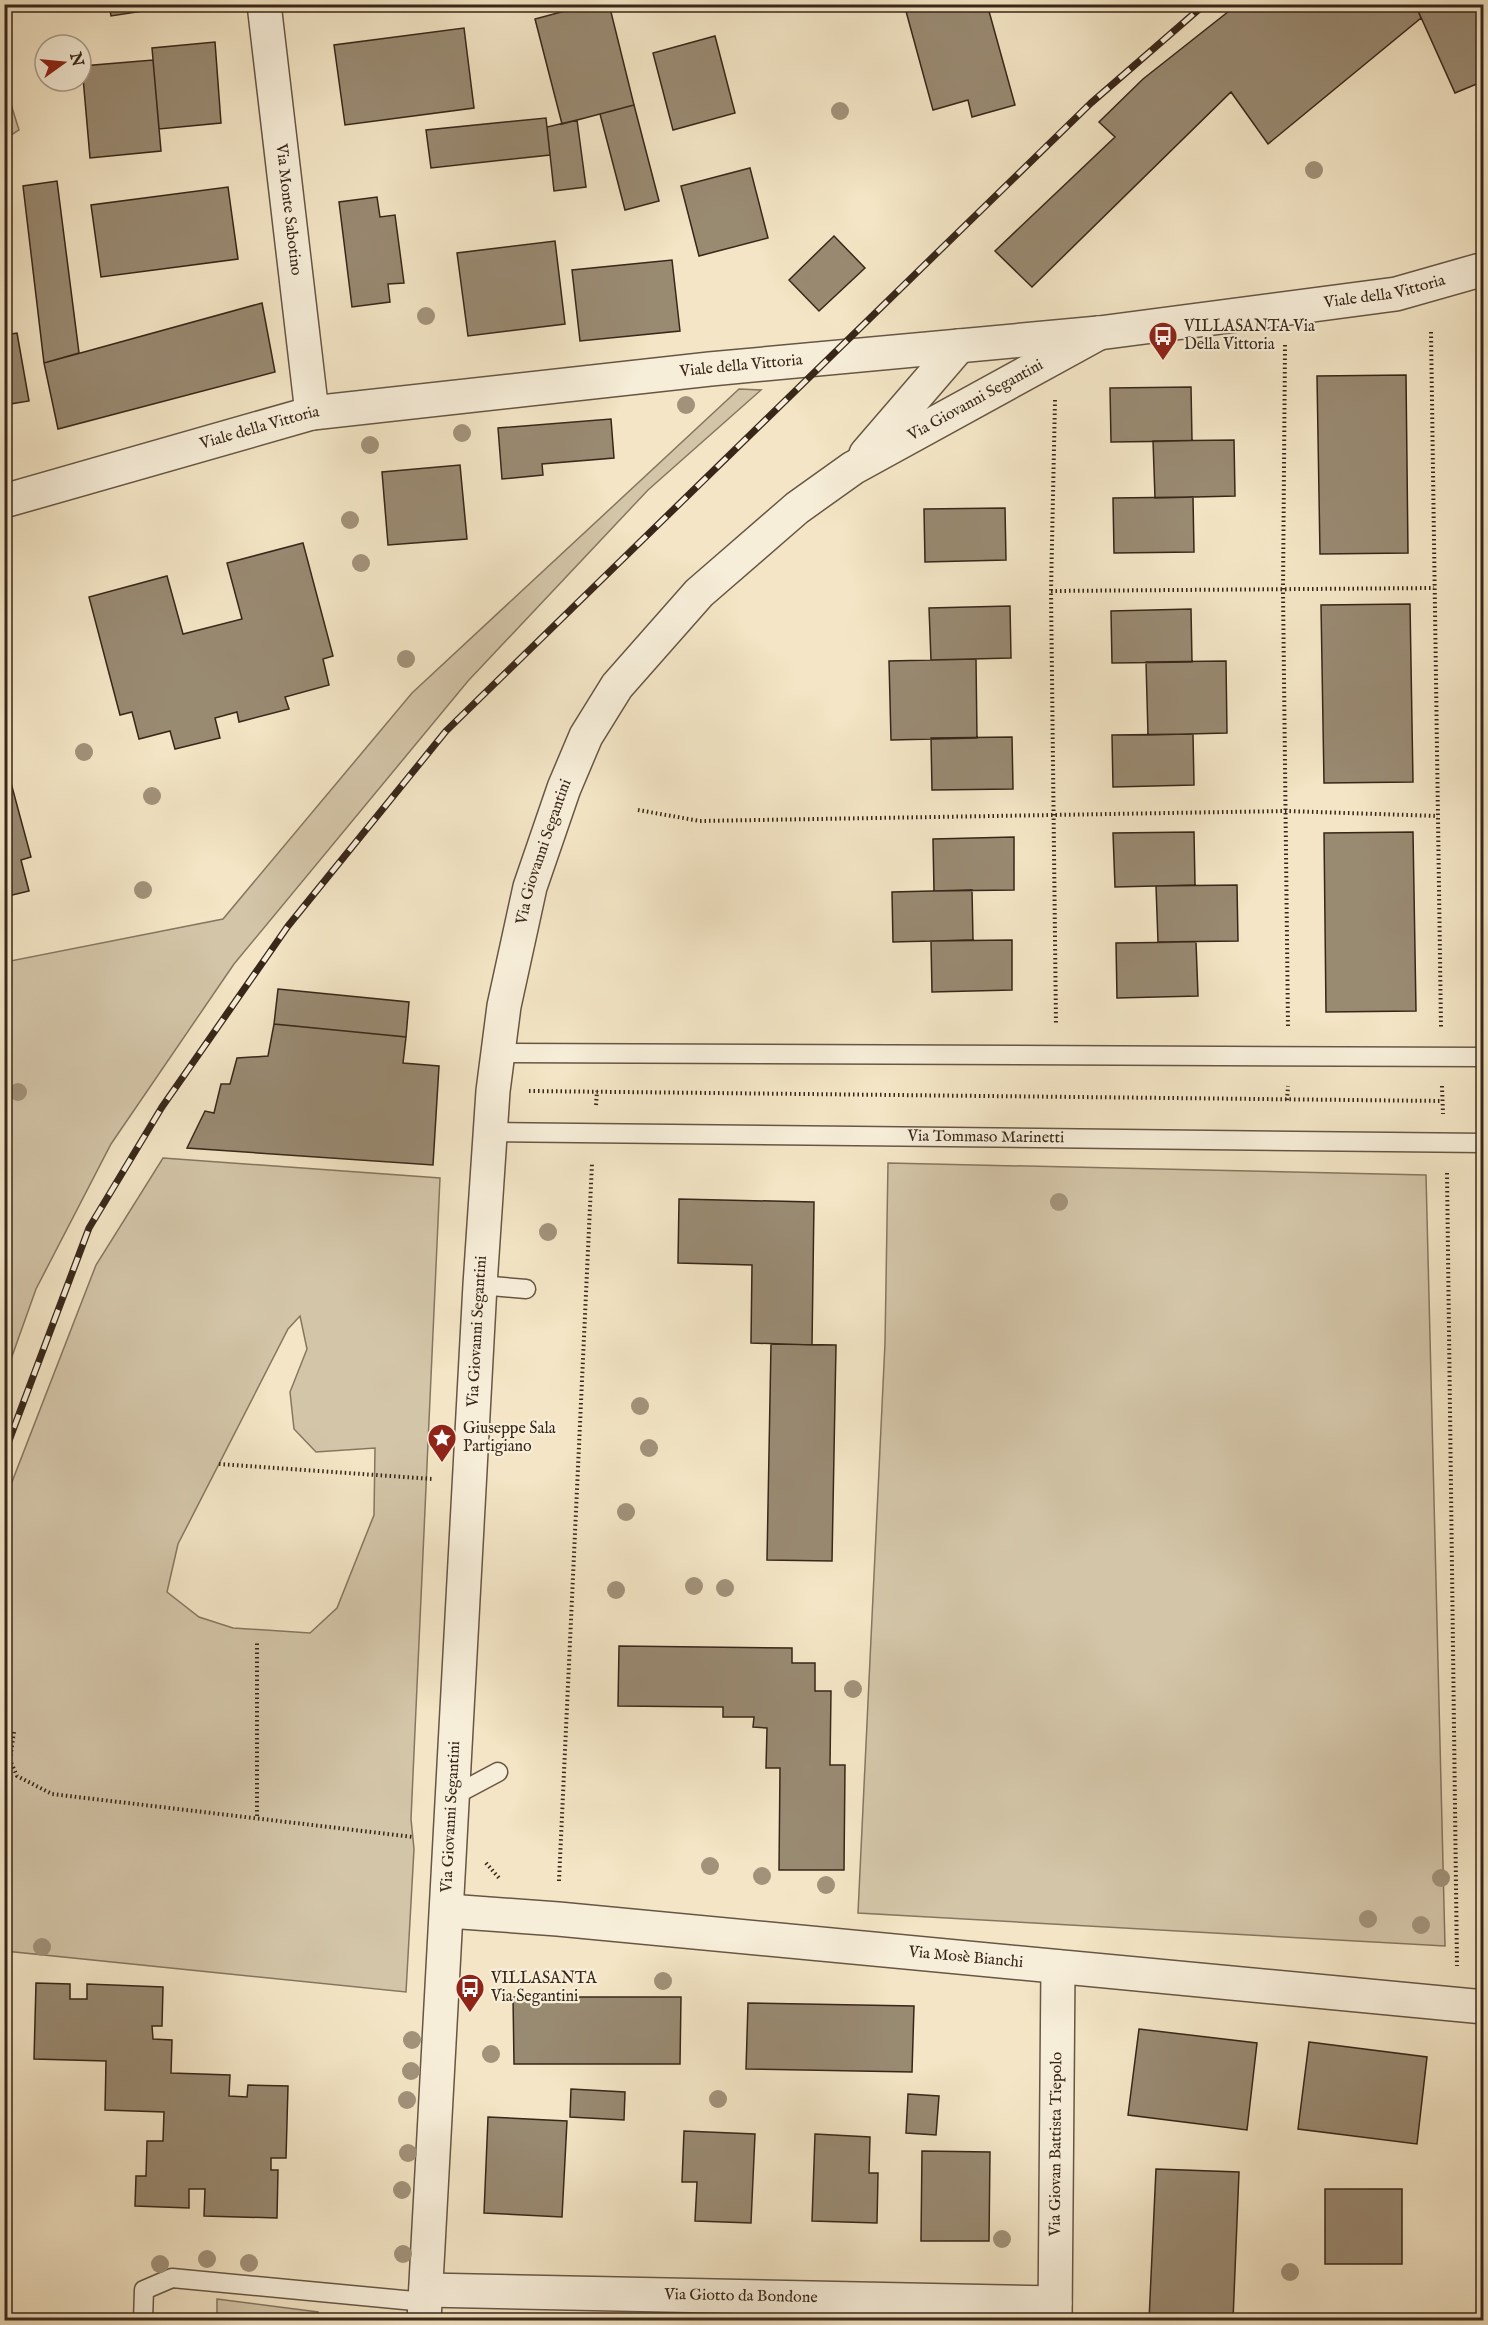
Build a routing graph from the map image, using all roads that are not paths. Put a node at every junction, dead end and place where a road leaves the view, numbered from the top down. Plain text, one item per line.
1 (264, 4) edge
2 (1484, 269) edge
3 (1099, 333) junction
4 (958, 346) junction
5 (312, 413) junction
6 (853, 468) junction
7 (4, 501) edge
8 (497, 1053) junction
9 (1484, 1057) edge
10 (490, 1132) junction
11 (1484, 1143) edge
12 (480, 1285) junction
13 (525, 1289) dead end
14 (498, 1772) dead end
15 (453, 1796) junction
16 (448, 1911) junction
17 (1058, 1967) junction
18 (1484, 2007) edge
19 (425, 2304) edge
20 (1055, 2312) edge
21 (143, 2320) edge

1 - 5 street, Via Monte Sabotino
2 - 3 street, Viale della Vittoria
3 - 4 street, Viale della Vittoria
3 - 6 street, Via Giovanni Segantini
4 - 5 street, Viale della Vittoria
4 - 6 street, Via Giovanni Segantini
5 - 7 street, Viale della Vittoria
6 - 8 street, Via Giovanni Segantini
8 - 9 lane
8 - 10 street, Via Giovanni Segantini
10 - 11 lane, Via Tommaso Marinetti
10 - 12 street, Via Giovanni Segantini
12 - 13 lane
12 - 15 street, Via Giovanni Segantini
14 - 15 lane
15 - 16 street, Via Giovanni Segantini
16 - 17 street, Via Mosè Bianchi
16 - 19 street, Via Giovanni Segantini
17 - 18 street, Via Mosè Bianchi
17 - 20 street, Via Giovan Battista Tiepolo
19 - 20 street, Via Giotto da Bondone
19 - 21 lane

